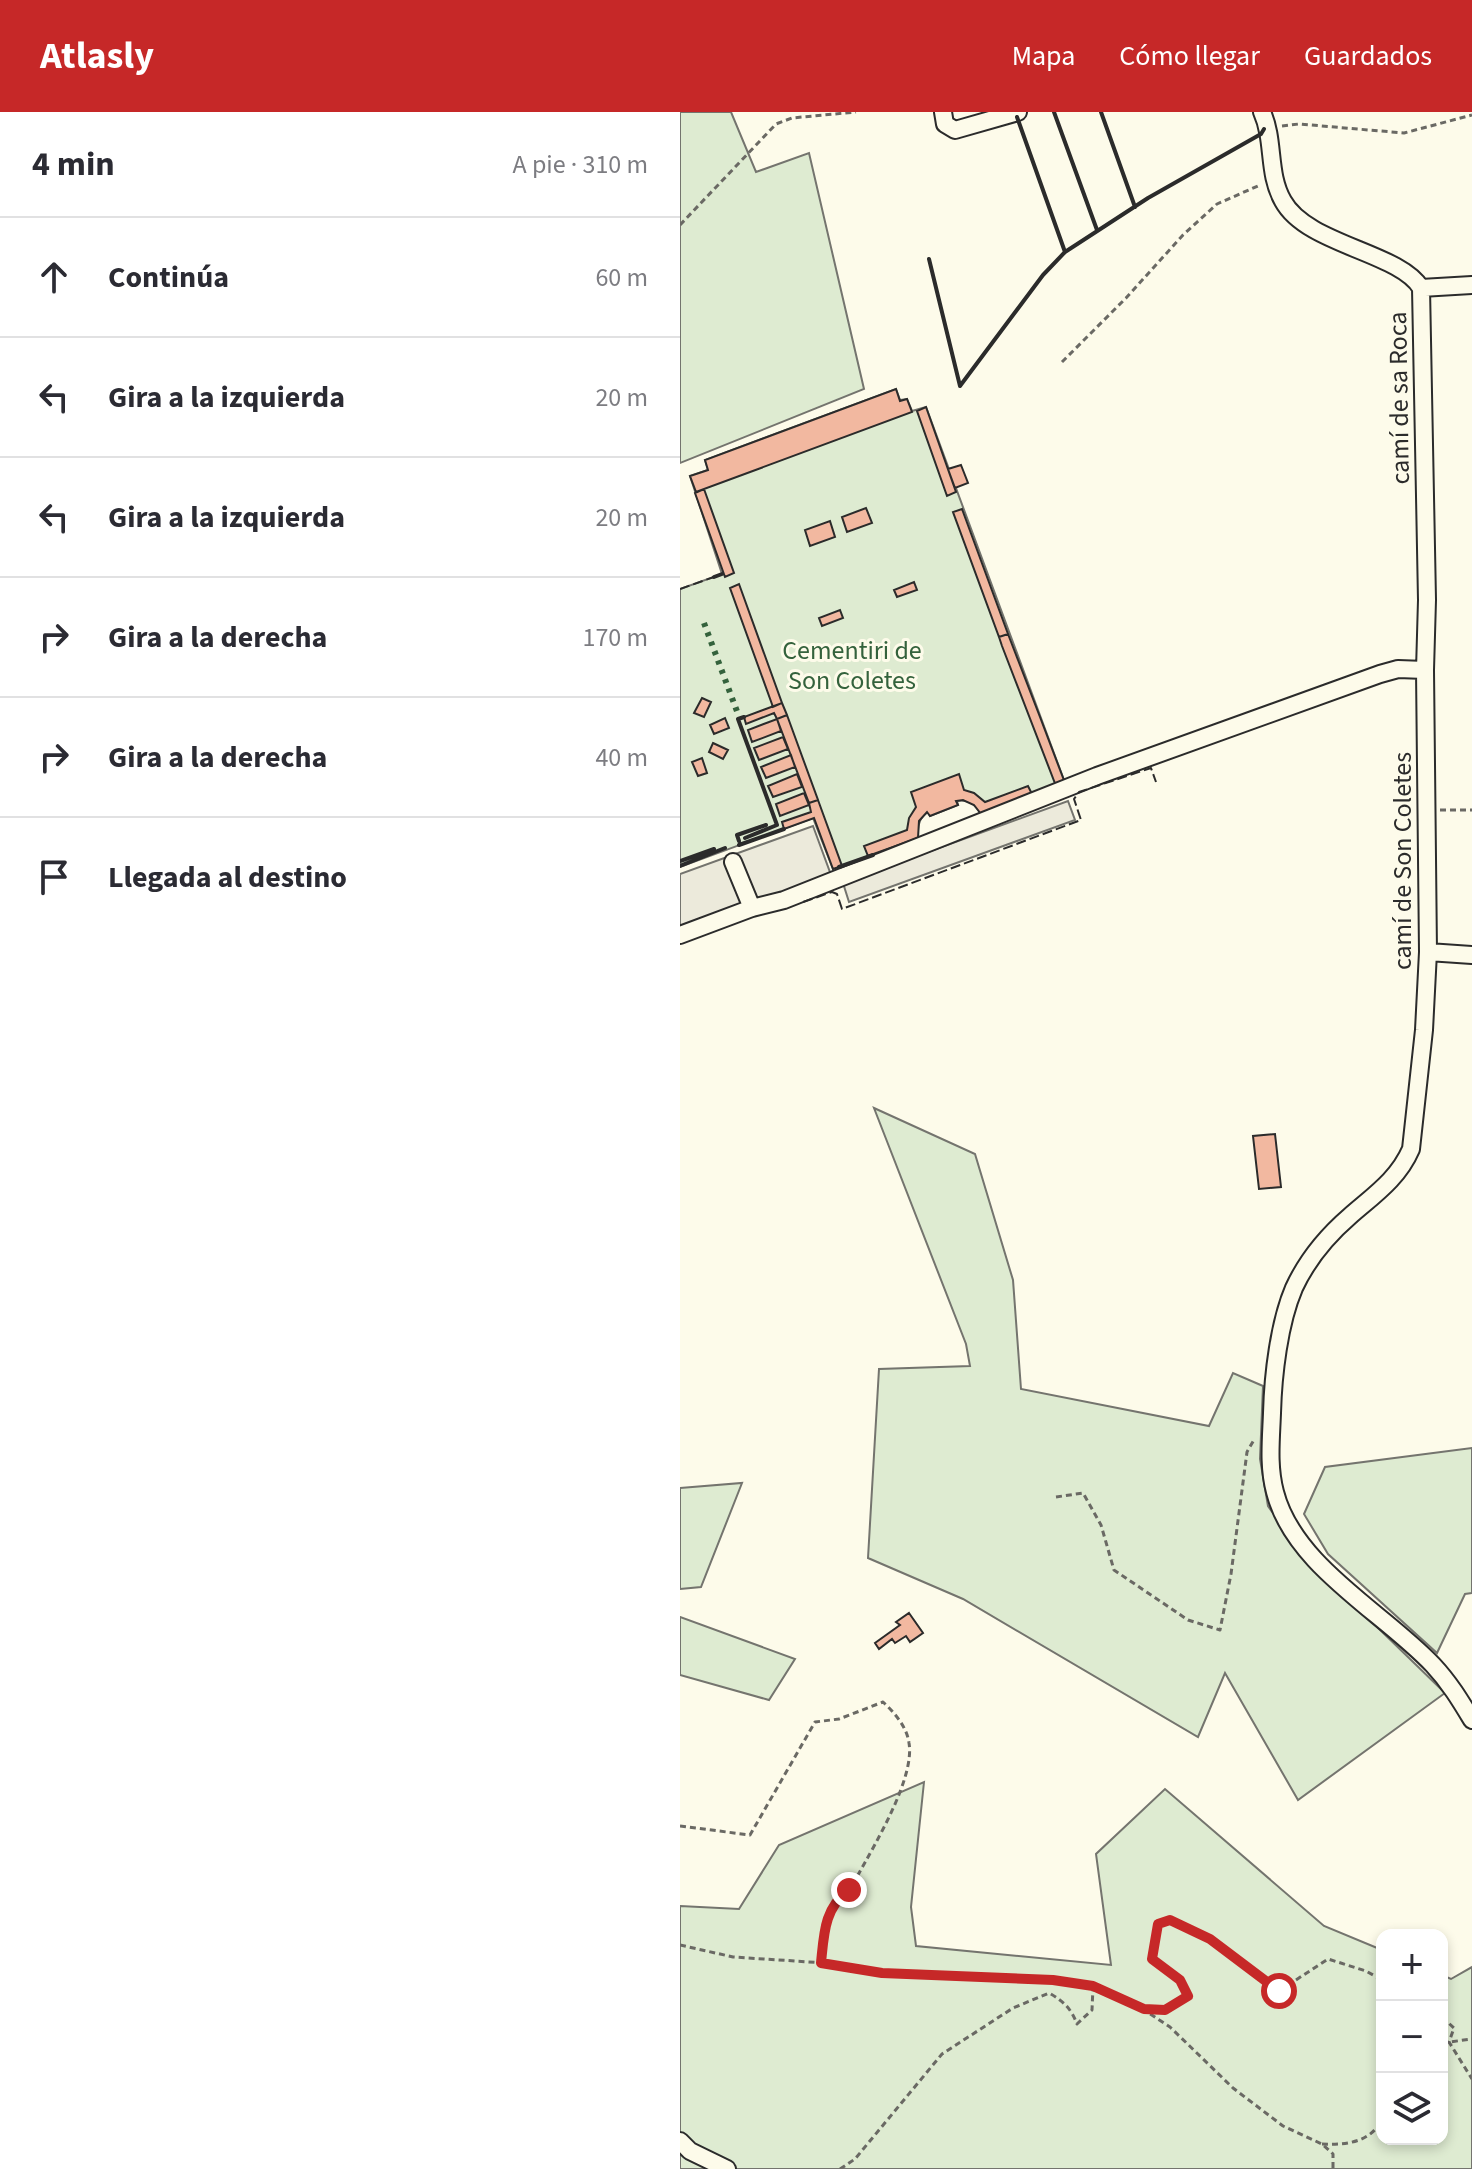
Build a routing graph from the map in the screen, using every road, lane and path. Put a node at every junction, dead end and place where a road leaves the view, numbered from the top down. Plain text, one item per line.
1 (856, 112) edge
2 (943, 112) edge
3 (1018, 112) edge
4 (1472, 115) edge
5 (1266, 120) edge
6 (1275, 179) junction
7 (680, 225) edge
8 (1472, 285) edge
9 (1421, 288) junction
10 (1062, 362) dead end
11 (1425, 670) junction
12 (1428, 809) junction
13 (1472, 810) edge
14 (733, 862) dead end
15 (752, 908) junction
16 (680, 935) edge
17 (1428, 952) junction
18 (1472, 955) edge
19 (1271, 1421) junction
20 (1056, 1497) dead end
21 (1472, 1720) edge
22 (680, 1826) edge
23 (680, 1945) edge
24 (821, 1963) junction
25 (1376, 1977) edge
26 (1093, 1986) junction
27 (1144, 2009) junction
28 (1448, 2022) edge
29 (1472, 2039) edge
30 (1449, 2042) junction
31 (1472, 2079) edge
32 (1376, 2130) edge
33 (680, 2141) edge
34 (1322, 2144) junction
35 (727, 2169) edge
36 (840, 2169) edge
37 (1333, 2169) edge

1 - 7 path
2 - 3 street
4 - 5 path
5 - 6 street, camí de sa Roca
6 - 9 street, camí de sa Roca
6 - 10 path
8 - 9 street
9 - 11 street, camí de sa Roca
11 - 12 street, camí de Son Coletes
11 - 15 street
12 - 13 path
12 - 17 street, camí de Son Coletes
14 - 15 street
15 - 16 street
17 - 18 street
17 - 19 street, camí de Son Coletes
19 - 20 path
19 - 21 street, camí de Son Coletes
22 - 24 path
23 - 24 path
24 - 26 path
25 - 27 path
26 - 27 path
26 - 36 path
27 - 34 path
28 - 30 path
29 - 30 path
30 - 31 path
32 - 34 path
33 - 35 street
34 - 37 path

